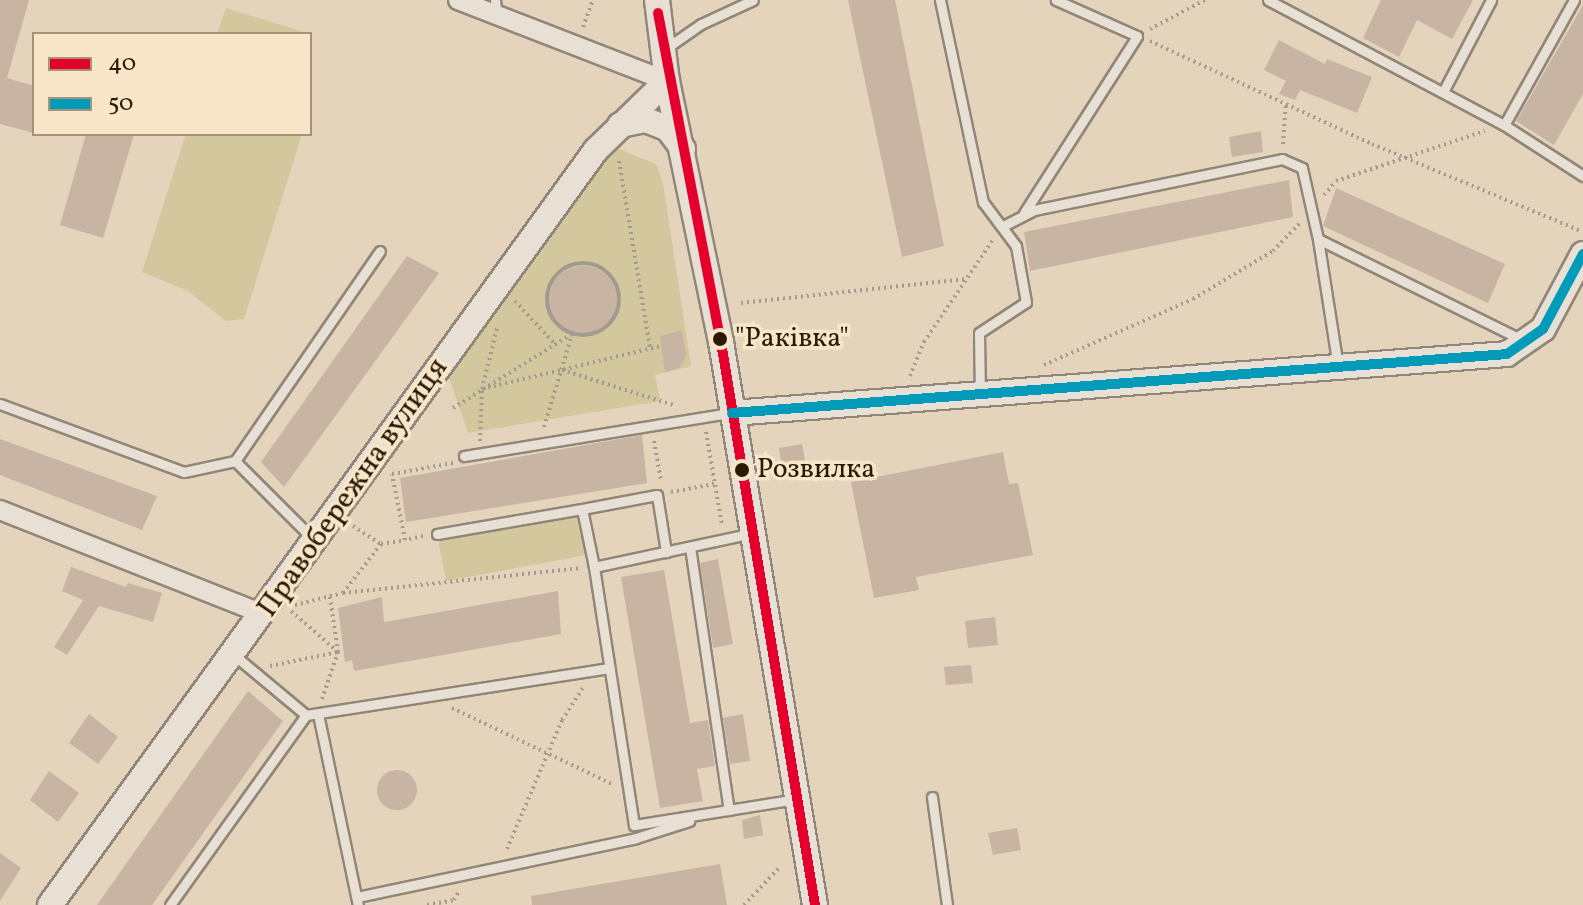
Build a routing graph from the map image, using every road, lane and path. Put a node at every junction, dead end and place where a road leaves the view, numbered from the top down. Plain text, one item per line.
1 (458, 0) edge
2 (593, 0) edge
3 (657, 0) edge
4 (753, 0) edge
5 (940, 0) edge
6 (1056, 0) edge
7 (1205, 0) edge
8 (1268, 0) edge
9 (1491, 0) edge
10 (1574, 0) edge
11 (496, 8) edge
12 (583, 27) dead end
13 (1137, 36) junction
14 (663, 50) junction
15 (667, 81) junction
16 (1443, 92) junction
17 (1286, 104) junction
18 (1504, 125) junction
19 (618, 136) junction
20 (684, 151) junction
21 (1404, 158) junction
22 (1282, 159) junction
23 (1583, 176) edge
24 (1311, 211) junction
25 (1023, 216) junction
26 (1003, 226) junction
27 (1583, 232) edge
28 (1318, 239) junction
29 (380, 251) dead end
30 (1583, 254) edge
31 (966, 279) junction
32 (506, 290) dead end
33 (741, 303) dead end
34 (499, 318) dead end
35 (572, 334) junction
36 (554, 343) junction
37 (1529, 344) junction
38 (661, 346) dead end
39 (650, 348) junction
40 (1339, 368) junction
41 (562, 370) junction
42 (1029, 372) dead end
43 (905, 386) dead end
44 (482, 389) junction
45 (980, 394) junction
46 (0, 404) edge
47 (453, 408) dead end
48 (732, 413) junction
49 (703, 414) junction
50 (651, 423) junction
51 (540, 443) junction
52 (480, 453) junction
53 (464, 456) dead end
54 (235, 461) junction
55 (715, 484) junction
56 (582, 509) junction
57 (0, 510) edge
58 (342, 518) dead end
59 (753, 533) junction
60 (437, 534) dead end
61 (314, 540) junction
62 (405, 540) dead end
63 (724, 540) junction
64 (381, 544) junction
65 (690, 547) junction
66 (666, 552) junction
67 (594, 567) junction
68 (343, 593) junction
69 (330, 597) junction
70 (263, 614) junction
71 (338, 652) junction
72 (242, 662) junction
73 (609, 668) junction
74 (594, 671) junction
75 (424, 697) junction
76 (318, 714) junction
77 (306, 715) junction
78 (548, 755) junction
79 (629, 791) junction
80 (932, 797) dead end
81 (797, 799) junction
82 (725, 811) junction
83 (778, 869) dead end
84 (473, 872) junction
85 (358, 901) edge
86 (50, 905) edge
87 (170, 905) edge
88 (427, 905) edge
89 (744, 905) edge
90 (815, 905) edge
91 (947, 905) edge

1 - 11 street
2 - 12 path
3 - 14 street
4 - 14 lane
5 - 26 lane
6 - 13 lane
7 - 13 path
8 - 16 lane
9 - 16 lane
10 - 18 lane
11 - 15 street
13 - 17 path
13 - 25 lane
14 - 15 street
15 - 19 street, Правобережна вулиця
15 - 20 street
16 - 18 lane
17 - 21 path
17 - 22 path
18 - 21 path
18 - 23 lane
19 - 20 street
19 - 39 path
19 - 61 street, Правобережна вулиця
20 - 48 street
21 - 24 path
21 - 27 path
22 - 24 lane
22 - 25 lane
24 - 28 lane
24 - 42 path
25 - 26 lane
26 - 31 path
26 - 45 lane
28 - 37 lane
28 - 40 lane
29 - 54 lane
30 - 37 street
31 - 33 path
31 - 43 path
32 - 36 path
34 - 44 path
35 - 35 path
35 - 36 path
35 - 41 path
36 - 44 path
37 - 40 street
38 - 39 path
39 - 41 path
40 - 45 street
41 - 44 path
41 - 49 path
41 - 51 path
44 - 47 path
44 - 52 path
45 - 48 street
46 - 54 lane
48 - 49 lane
48 - 59 street
49 - 50 lane
49 - 55 path
50 - 51 lane
50 - 55 path
51 - 52 lane
52 - 53 lane
54 - 61 lane
55 - 63 path
56 - 60 lane
56 - 66 lane
56 - 67 lane
57 - 70 street
58 - 64 path
59 - 63 lane
59 - 81 street
61 - 70 street, Правобережна вулиця
62 - 64 path
63 - 65 lane
64 - 68 path
65 - 66 lane
65 - 82 lane
66 - 67 lane
67 - 68 path
67 - 73 lane
68 - 69 path
69 - 71 path
69 - 71 path
70 - 72 street, Правобережна вулиця
71 - 72 path
71 - 76 path
72 - 77 lane
72 - 86 street, Правобережна вулиця
73 - 74 lane
73 - 79 lane
74 - 75 lane
74 - 78 path
75 - 76 lane
75 - 78 path
76 - 77 lane
76 - 85 lane
77 - 87 lane
78 - 79 path
78 - 84 path
79 - 82 lane
80 - 91 lane
81 - 82 lane
81 - 90 street
82 - 84 lane
83 - 89 path
84 - 85 lane
84 - 88 path

